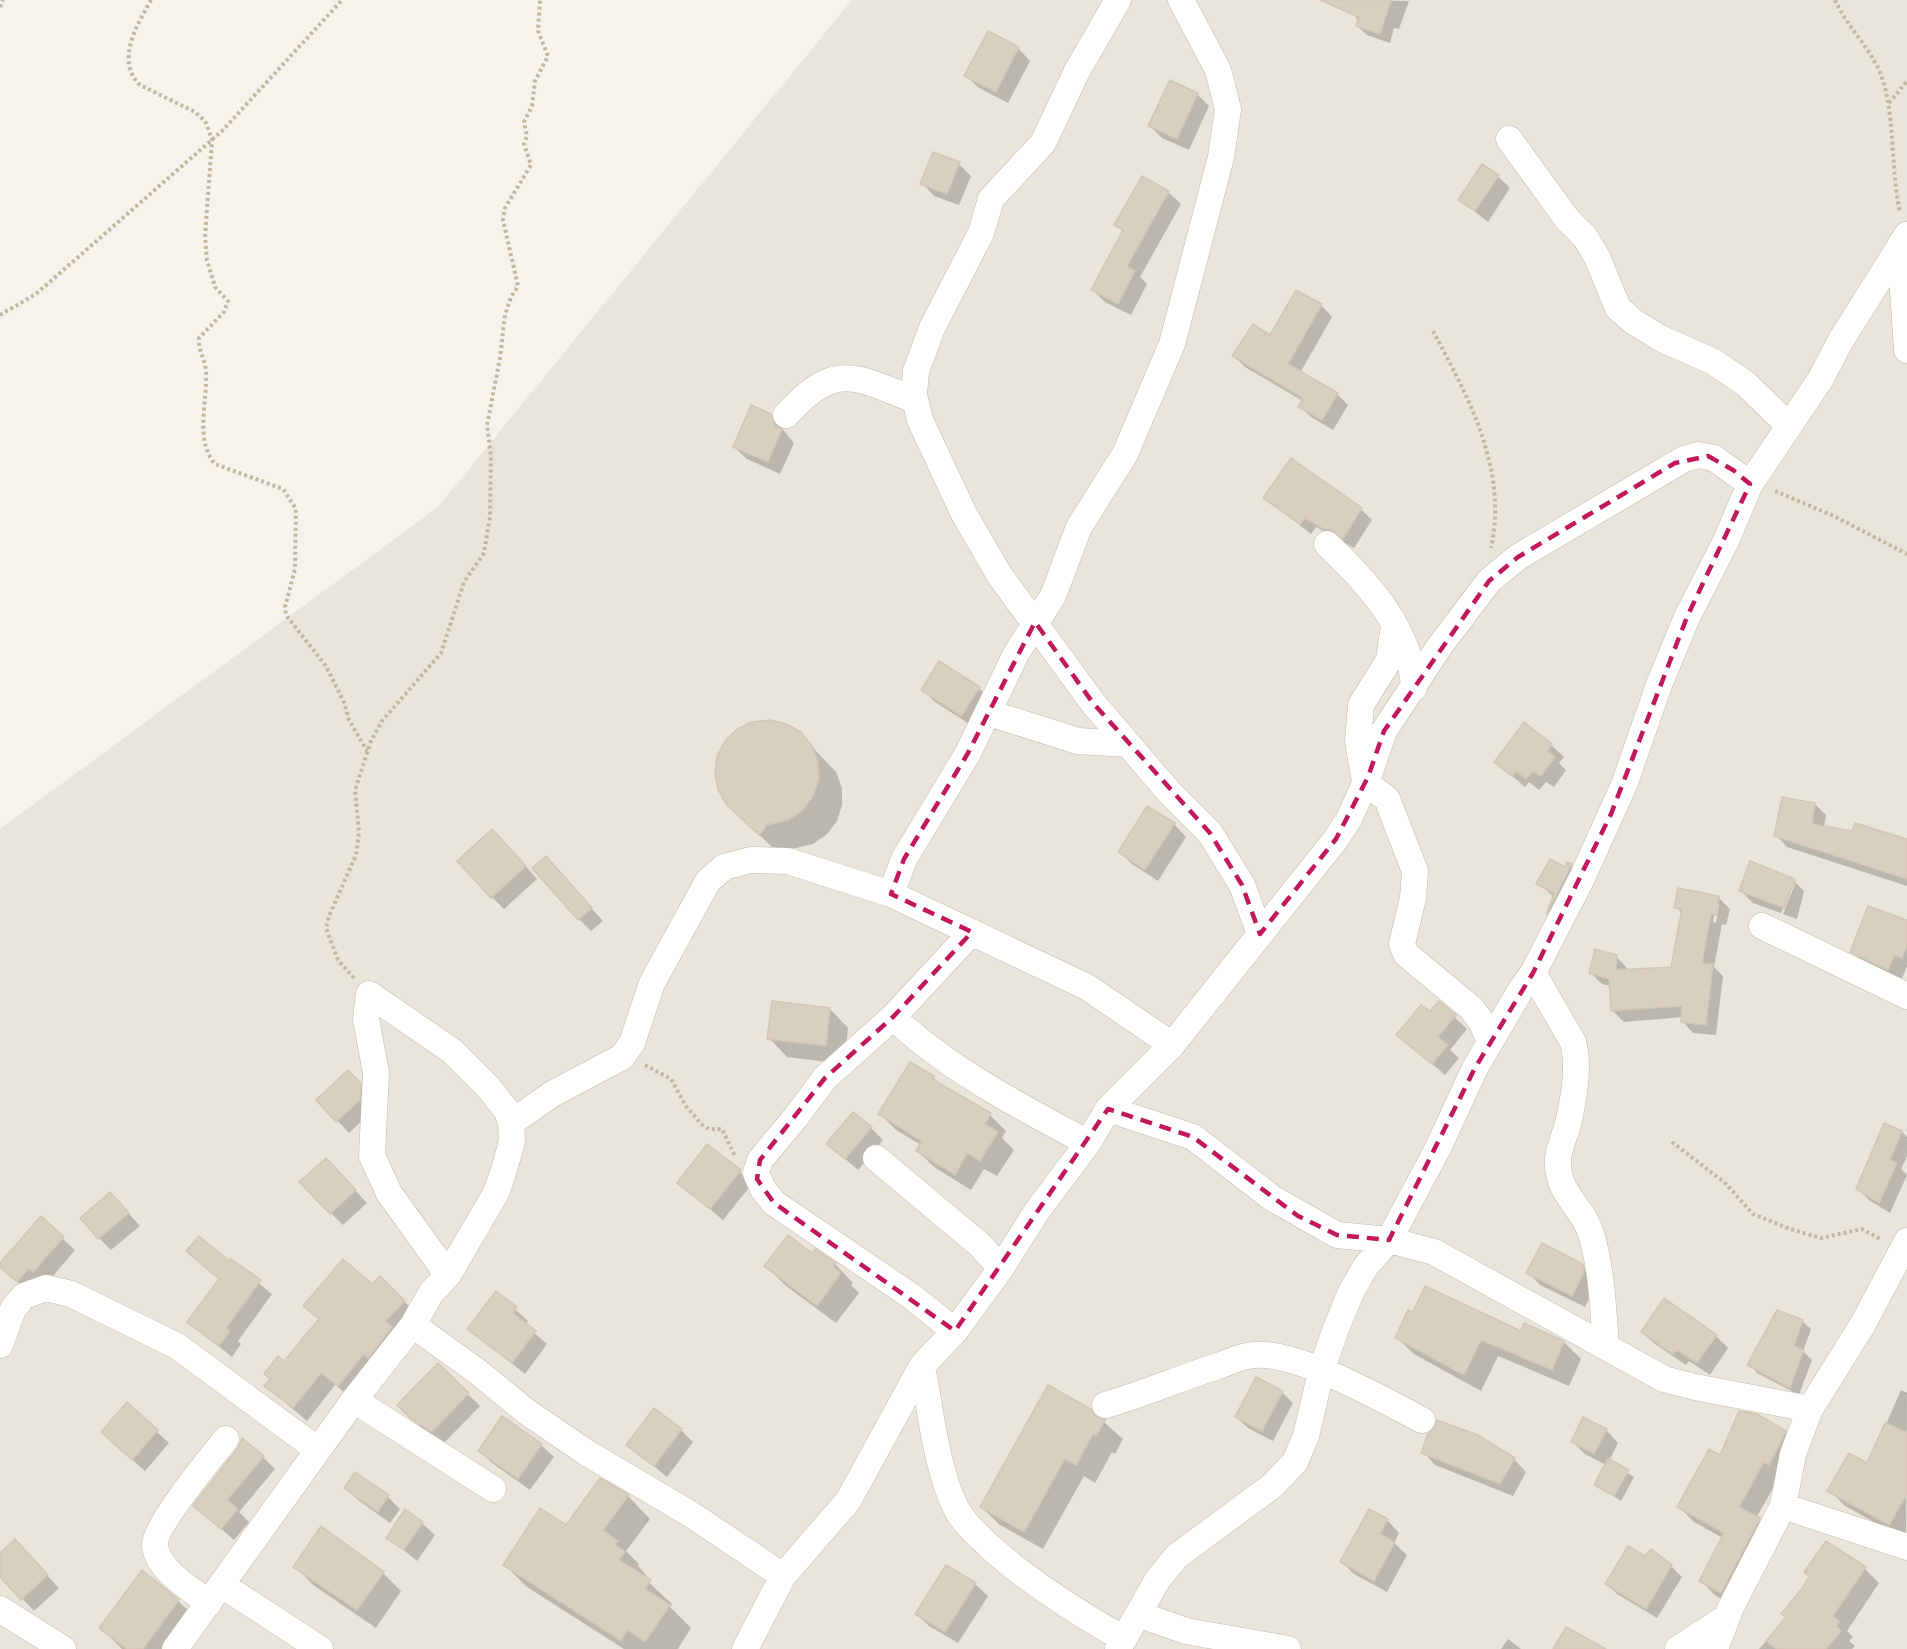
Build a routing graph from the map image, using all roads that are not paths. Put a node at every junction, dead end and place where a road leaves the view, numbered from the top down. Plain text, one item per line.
1 (1118, 0) edge
2 (1181, 0) edge
3 (1509, 139) dead end
4 (1903, 232) edge
5 (1907, 350) edge
6 (915, 400) junction
7 (786, 415) dead end
8 (1788, 425) junction
9 (1750, 484) junction
10 (1327, 544) dead end
11 (1035, 622) junction
12 (1395, 626) junction
13 (1414, 688) junction
14 (989, 713) junction
15 (1128, 744) junction
16 (1365, 782) junction
17 (891, 894) junction
18 (1762, 926) dead end
19 (972, 932) junction
20 (1260, 934) junction
21 (1533, 973) junction
22 (1907, 996) edge
23 (893, 1017) junction
24 (1490, 1042) junction
25 (1172, 1045) junction
26 (1108, 1109) junction
27 (511, 1123) junction
28 (1088, 1143) junction
29 (876, 1158) dead end
30 (1389, 1240) junction
31 (1904, 1247) edge
32 (1001, 1268) junction
33 (448, 1275) junction
34 (413, 1325) junction
35 (956, 1331) junction
36 (0, 1345) edge
37 (1606, 1346) junction
38 (922, 1366) junction
39 (1321, 1372) junction
40 (354, 1400) junction
41 (1105, 1405) dead end
42 (1810, 1409) junction
43 (1422, 1420) dead end
44 (226, 1439) dead end
45 (318, 1450) junction
46 (493, 1489) dead end
47 (1783, 1506) junction
48 (1907, 1547) edge
49 (783, 1576) junction
50 (215, 1594) junction
51 (0, 1609) edge
52 (1138, 1614) junction
53 (1727, 1617) junction
54 (1121, 1644) edge
55 (63, 1649) edge
56 (175, 1649) edge
57 (320, 1649) edge
58 (745, 1649) edge
59 (1288, 1649) edge
60 (1678, 1649) edge
61 (1715, 1649) edge

1 - 6 street
2 - 11 street
3 - 8 street
4 - 5 street
4 - 8 street
6 - 7 street
6 - 11 street
8 - 9 street
9 - 13 street
9 - 21 street
10 - 12 street
11 - 14 street
11 - 15 street
12 - 13 street
12 - 16 street
13 - 16 street
14 - 15 street
14 - 17 street
15 - 20 street
16 - 20 street
16 - 24 street
17 - 19 street
17 - 27 street
18 - 22 street
19 - 23 street
19 - 25 street
20 - 25 street
21 - 24 street
21 - 37 street
23 - 28 street
23 - 35 street
24 - 30 street
25 - 26 street
26 - 28 street
26 - 30 street
27 - 33 street
27 - 33 street
28 - 32 street
29 - 32 street
30 - 37 street
30 - 39 street
31 - 42 street
32 - 35 street
33 - 34 street
34 - 40 street
34 - 49 street
35 - 38 street
36 - 45 street
37 - 42 street
38 - 49 street
38 - 54 street
39 - 41 street
39 - 43 street
39 - 52 street
40 - 45 street
40 - 46 street
42 - 47 street
44 - 50 street
45 - 50 street
47 - 48 street
47 - 53 street
49 - 58 street
50 - 56 street
50 - 57 street
51 - 55 street
52 - 54 street
52 - 59 street
53 - 60 street
53 - 61 street

